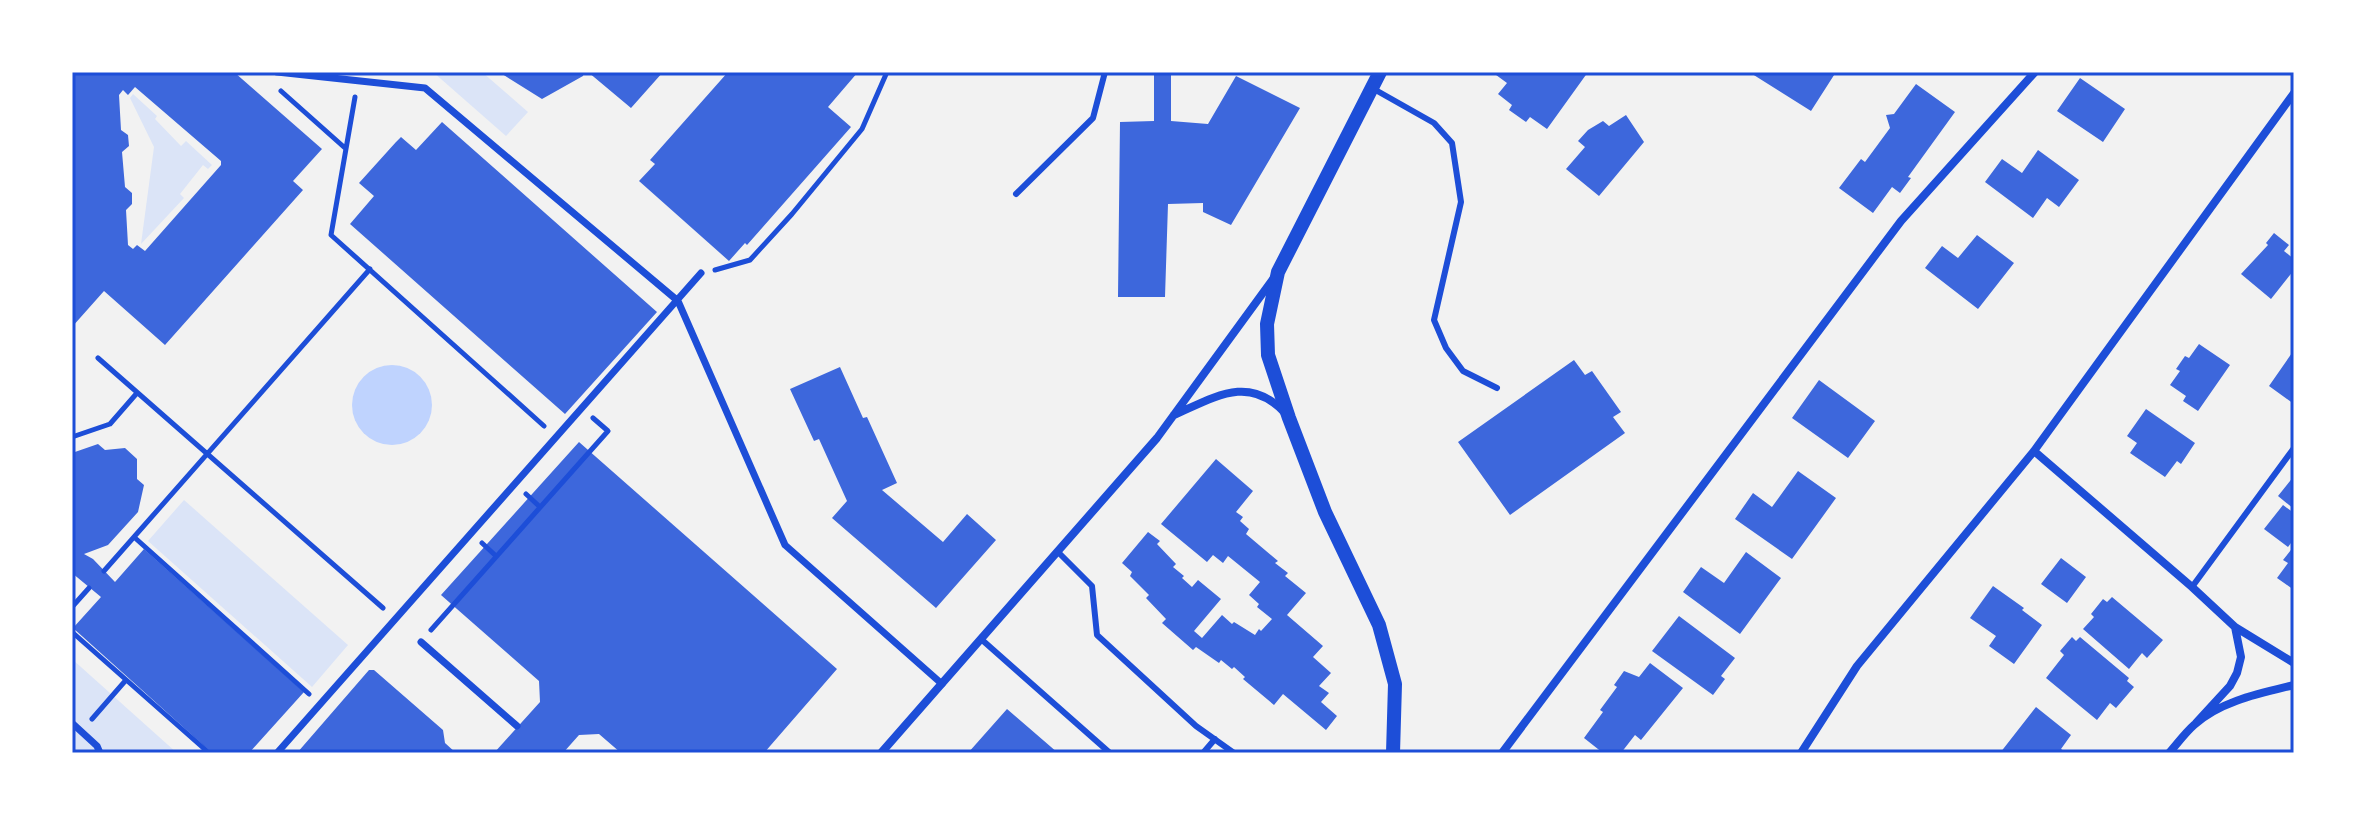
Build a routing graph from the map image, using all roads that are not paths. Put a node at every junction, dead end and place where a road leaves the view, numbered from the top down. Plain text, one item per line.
1 (277, 72) edge
2 (1105, 72) edge
3 (1380, 72) edge
4 (2035, 72) edge
5 (359, 76) edge
6 (1372, 88) junction
7 (2294, 93) edge
8 (1016, 194) dead end
9 (1278, 272) junction
10 (701, 273) road end
11 (678, 301) junction
12 (1497, 388) dead end
13 (1174, 416) junction
14 (1289, 418) junction
15 (2294, 448) edge
16 (2034, 451) junction
17 (1058, 552) junction
18 (2192, 587) junction
19 (2235, 627) junction
20 (981, 639) junction
21 (421, 642) road end
22 (2294, 663) edge
23 (942, 684) junction
24 (2294, 685) edge
25 (72, 723) edge
26 (2196, 723) junction
27 (517, 726) dead end
28 (1215, 739) junction
29 (100, 753) edge
30 (277, 753) edge
31 (881, 753) edge
32 (1110, 753) edge
33 (1203, 753) edge
34 (1234, 753) edge
35 (1393, 753) edge
36 (1502, 753) edge
37 (1801, 753) edge
38 (2169, 753) edge

1 - 5 street
2 - 8 lane
3 - 6 street
4 - 36 street
5 - 11 street
6 - 9 street
6 - 12 lane
7 - 16 street
9 - 13 street
9 - 14 street
10 - 11 street
11 - 23 street
11 - 30 street
13 - 14 street
13 - 17 street
14 - 35 street
15 - 18 lane
16 - 18 street
16 - 37 street
17 - 20 street
17 - 28 lane
18 - 19 street
19 - 22 street
19 - 26 street
20 - 23 street
20 - 32 lane
21 - 27 street
23 - 31 street
24 - 26 street
25 - 29 street
26 - 38 street
28 - 33 lane
28 - 34 lane

